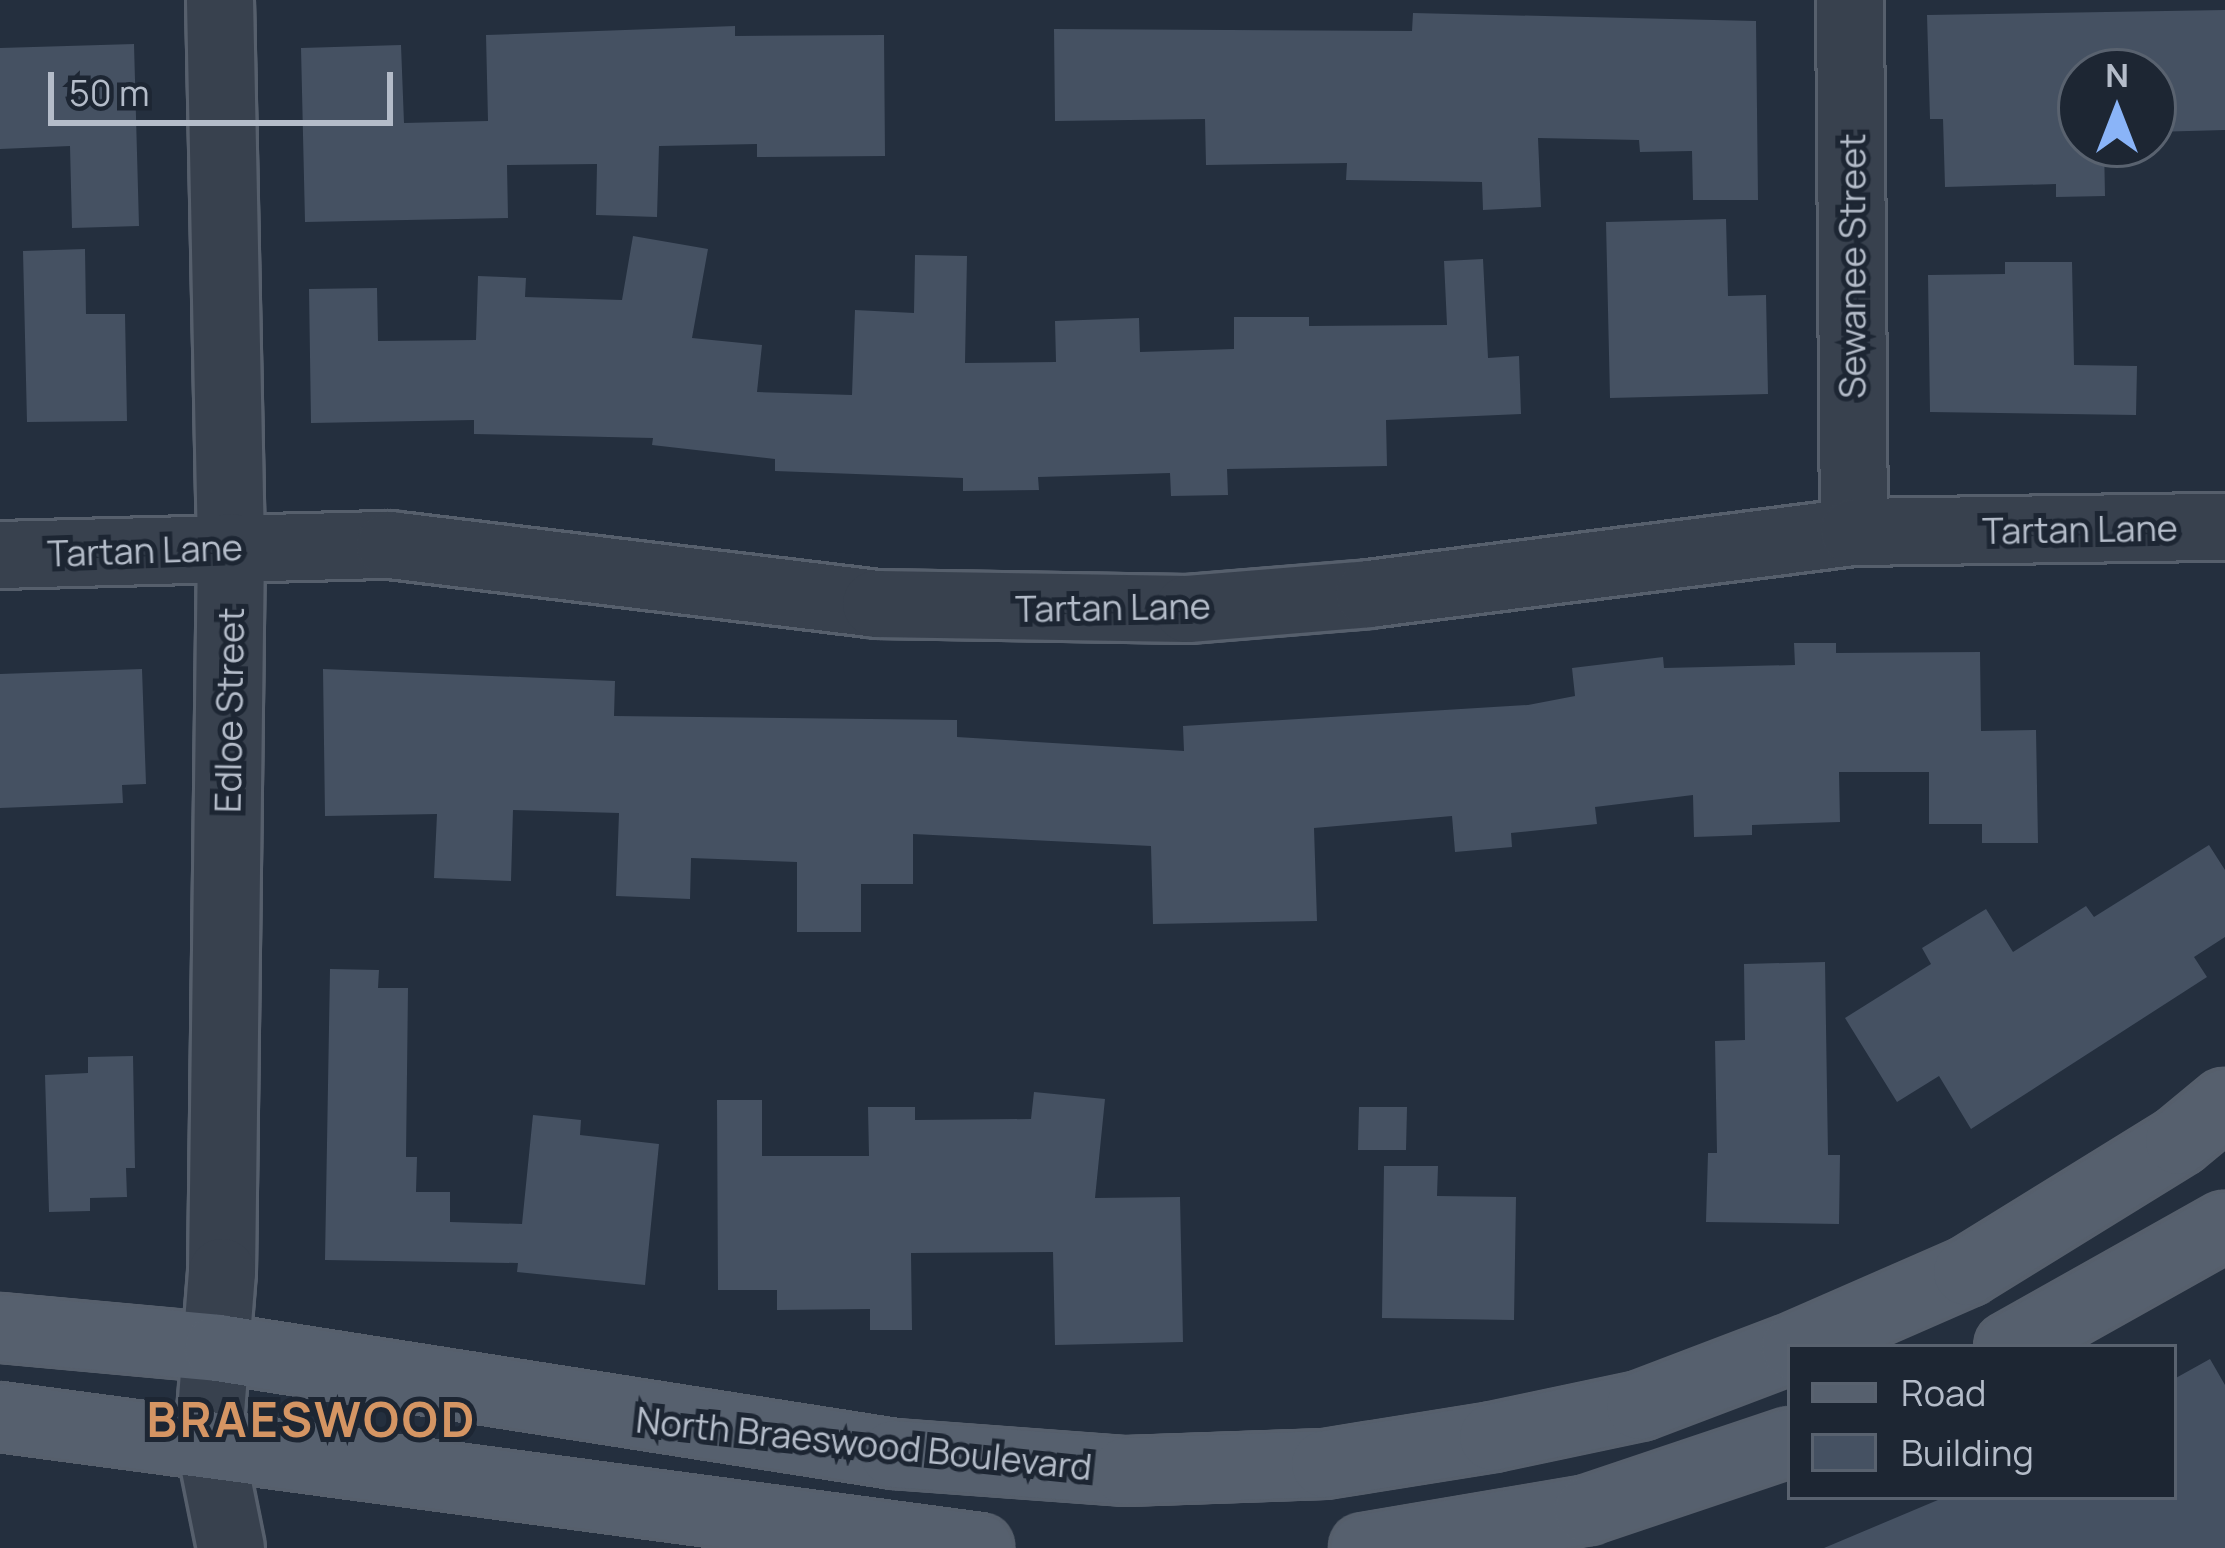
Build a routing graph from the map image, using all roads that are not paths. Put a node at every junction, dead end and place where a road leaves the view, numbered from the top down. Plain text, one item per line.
1 (220, 0) edge
2 (1850, 0) edge
3 (2225, 527) edge
4 (1854, 532) junction
5 (231, 547) junction
6 (0, 555) edge
7 (2225, 1103) edge
8 (2225, 1226) edge
9 (0, 1328) edge
10 (1801, 1344) edge
11 (2014, 1344) edge
12 (218, 1348) junction
13 (1787, 1350) edge
14 (1623, 1410) junction
15 (0, 1417) edge
16 (209, 1439) junction
17 (1787, 1443) edge
18 (1651, 1490) junction
19 (231, 1548) edge
20 (980, 1548) edge
21 (1364, 1548) edge

1 - 5 street, Edloe Street
2 - 4 street, Sewanee Street
3 - 4 street, Tartan Lane
4 - 5 street, Tartan Lane
5 - 6 street, Tartan Lane
5 - 12 street, Edloe Street
7 - 10 main road, North Braeswood Boulevard
8 - 11 main road
9 - 12 main road, North Braeswood Boulevard
12 - 14 main road, North Braeswood Boulevard
12 - 16 street, Edloe Street
13 - 14 main road, North Braeswood Boulevard
14 - 18 main road
15 - 16 main road
16 - 19 street, Edloe Street
16 - 20 main road
17 - 18 main road
18 - 21 main road

